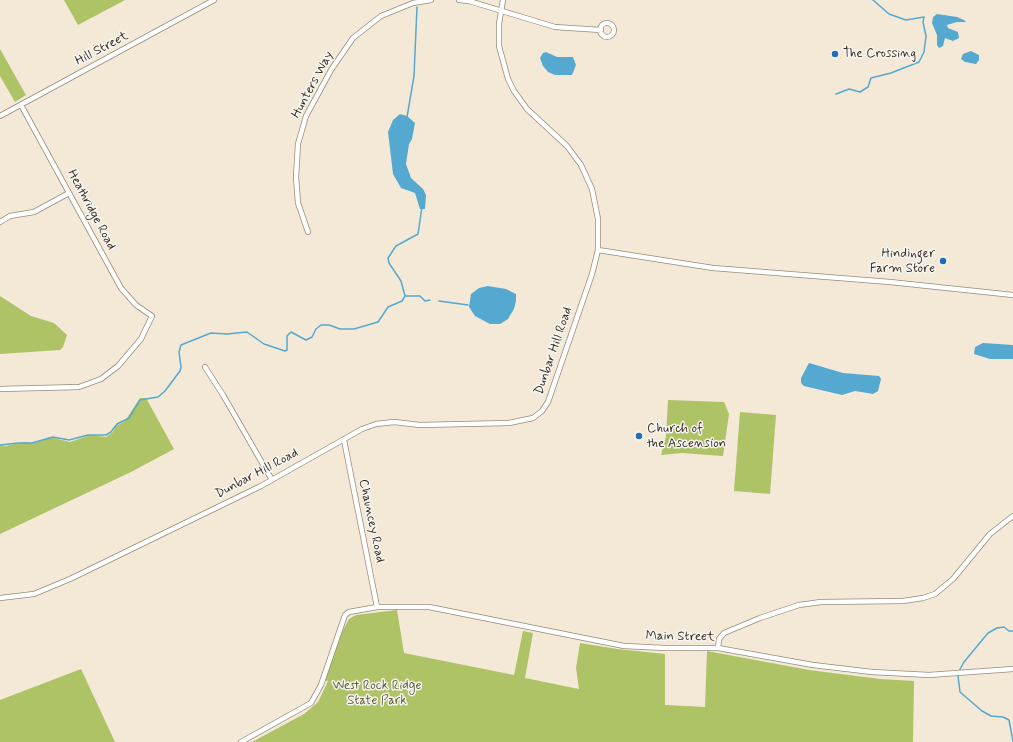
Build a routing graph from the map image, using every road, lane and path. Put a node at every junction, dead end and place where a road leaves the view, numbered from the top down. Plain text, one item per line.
1 (214, 0) edge
2 (431, 0) edge
3 (459, 0) edge
4 (503, 0) edge
5 (500, 11) junction
6 (601, 30) dead end
7 (21, 105) junction
8 (0, 116) edge
9 (69, 193) junction
10 (0, 222) edge
11 (308, 232) dead end
12 (598, 250) junction
13 (1013, 294) edge
14 (205, 368) dead end
15 (0, 389) edge
16 (344, 440) junction
17 (272, 480) junction
18 (1013, 516) edge
19 (0, 598) edge
20 (377, 607) junction
21 (718, 648) junction
22 (1013, 669) edge
23 (241, 742) edge

1 - 7 street, Hill Street
2 - 11 street, Hunters Way
3 - 5 street
4 - 5 street, Dunbar Hill Road
5 - 6 street
5 - 12 street, Dunbar Hill Road
7 - 8 street, Hill Street
7 - 9 street, Heathridge Road
9 - 10 street
9 - 15 street, Heathridge Road
12 - 13 street
12 - 16 street, Dunbar Hill Road
14 - 17 street
16 - 17 street, Dunbar Hill Road
16 - 20 street, Chauncey Road
17 - 19 street, Dunbar Hill Road
18 - 21 street
20 - 21 street, Main Street
20 - 23 street, Main Street
21 - 22 street, Main Street

